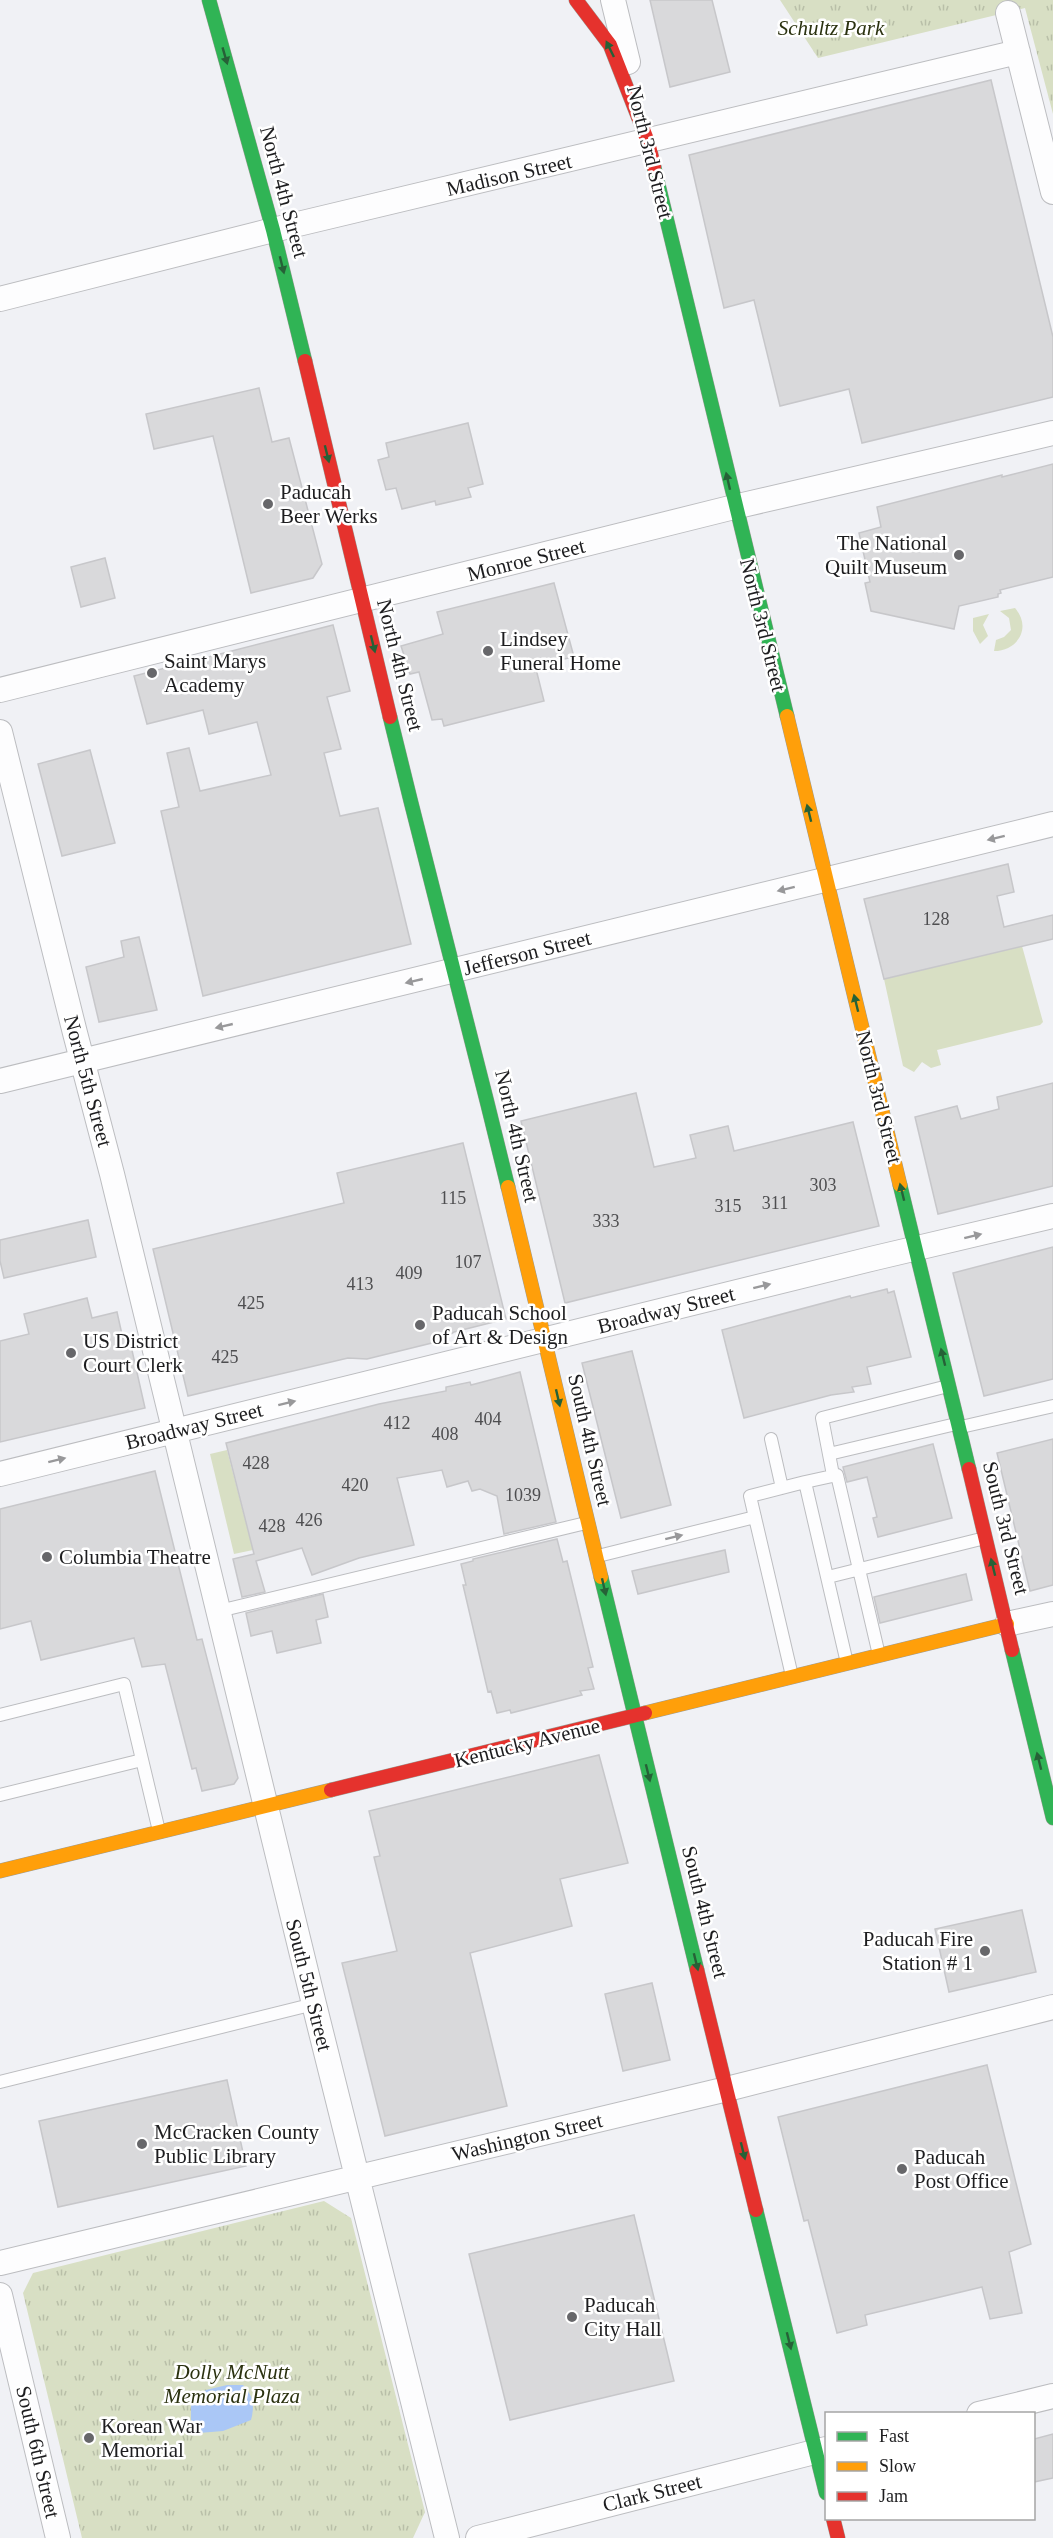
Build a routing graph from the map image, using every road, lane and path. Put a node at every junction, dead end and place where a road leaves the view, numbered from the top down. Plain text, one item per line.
1 (209, 0) edge
2 (576, 0) edge
3 (613, 0) edge
4 (1006, 7) edge
5 (1018, 52) junction
6 (648, 142) junction
7 (1053, 192) edge
8 (273, 230) junction
9 (0, 299) edge
10 (1053, 433) edge
11 (734, 507) junction
12 (363, 601) junction
13 (0, 690) edge
14 (0, 732) edge
15 (1053, 824) edge
16 (826, 879) junction
17 (454, 971) junction
18 (82, 1059) junction
19 (0, 1080) edge
20 (1053, 1216) edge
21 (916, 1249) junction
22 (545, 1341) junction
23 (950, 1386) junction
24 (1053, 1406) edge
25 (959, 1426) junction
26 (175, 1430) junction
27 (771, 1439) dead end
28 (829, 1454) junction
29 (0, 1474) edge
30 (833, 1475) junction
31 (805, 1482) junction
32 (782, 1488) junction
33 (755, 1517) junction
34 (588, 1522) junction
35 (986, 1538) junction
36 (597, 1556) junction
37 (860, 1569) junction
38 (828, 1577) junction
39 (219, 1611) junction
40 (1053, 1614) edge
41 (1007, 1624) junction
42 (880, 1656) junction
43 (847, 1664) junction
44 (792, 1677) junction
45 (0, 1715) edge
46 (634, 1716) junction
47 (142, 1760) junction
48 (0, 1795) edge
49 (267, 1806) junction
50 (1053, 1818) edge
51 (160, 1832) junction
52 (0, 1871) edge
53 (314, 2004) junction
54 (1053, 2007) edge
55 (0, 2082) edge
56 (727, 2089) junction
57 (357, 2177) junction
58 (0, 2263) edge
59 (0, 2295) edge
60 (1053, 2396) edge
61 (987, 2412) edge
62 (821, 2450) edge
63 (825, 2484) edge
64 (834, 2520) edge
65 (58, 2538) edge
66 (447, 2538) edge
67 (478, 2538) edge
68 (838, 2538) edge

1 -> 8 main road, North 4th Street
6 -> 2 main road
3 - 6 street, North 3rd Street
4 - 5 street
5 - 6 street, Madison Street
5 - 7 street
6 - 8 street, Madison Street
11 -> 6 main road, North 3rd Street
8 - 9 street, Madison Street
8 -> 12 main road, North 4th Street
10 - 11 street, Monroe Street
11 - 12 street, Monroe Street
16 -> 11 main road, North 3rd Street
12 - 13 street, Monroe Street
12 -> 17 main road, North 4th Street
14 - 18 street, North 5th Street
15 -> 16 street, Jefferson Street
16 -> 17 street, Jefferson Street
21 -> 16 main road, North 3rd Street
17 -> 18 street, Jefferson Street
17 - 22 main road, North 4th Street
18 - 19 street, Jefferson Street
18 - 26 street, North 5th Street
21 -> 20 street, Broadway Street
22 -> 21 street, Broadway Street
23 -> 21 main road, South 3rd Street
26 -> 22 street, Broadway Street
22 -> 34 main road, South 4th Street
23 - 25 main road, South 3rd Street
23 - 28 lane
24 - 25 lane
25 - 28 lane
25 - 35 main road, South 3rd Street
29 -> 26 street, Broadway Street
26 - 39 street, South 5th Street
27 - 32 lane
28 - 30 lane
30 - 31 lane
30 - 37 lane
31 - 32 lane
31 - 38 lane
32 - 33 lane
36 -> 33 lane
33 - 44 lane
34 - 36 main road, South 4th Street
34 - 39 lane
35 - 37 lane
41 -> 35 main road, South 3rd Street
36 -> 46 main road, South 4th Street
37 - 38 lane
37 - 42 lane
38 - 43 lane
39 - 49 street, South 5th Street
40 - 41 street, Kentucky Avenue
41 - 42 main road, Kentucky Avenue
50 -> 41 main road, South 3rd Street
42 - 43 main road, Kentucky Avenue
43 - 44 main road, Kentucky Avenue
44 - 46 main road, Kentucky Avenue
45 - 47 lane
46 - 49 main road, Kentucky Avenue
46 -> 56 main road, South 4th Street
47 - 48 lane
47 - 51 lane
49 - 51 main road, Kentucky Avenue
49 - 53 street, South 5th Street
51 - 52 main road, Kentucky Avenue
53 - 55 lane
53 - 57 street, South 5th Street
54 - 56 street, Washington Street
56 - 57 street, Washington Street
56 -> 62 main road, South 4th Street
57 - 58 street, Washington Street
57 - 66 street, South 5th Street
59 - 65 street, South 6th Street
60 - 61 street
62 - 63 main road, South 4th Street
62 - 67 street, Clark Street
64 - 68 main road

